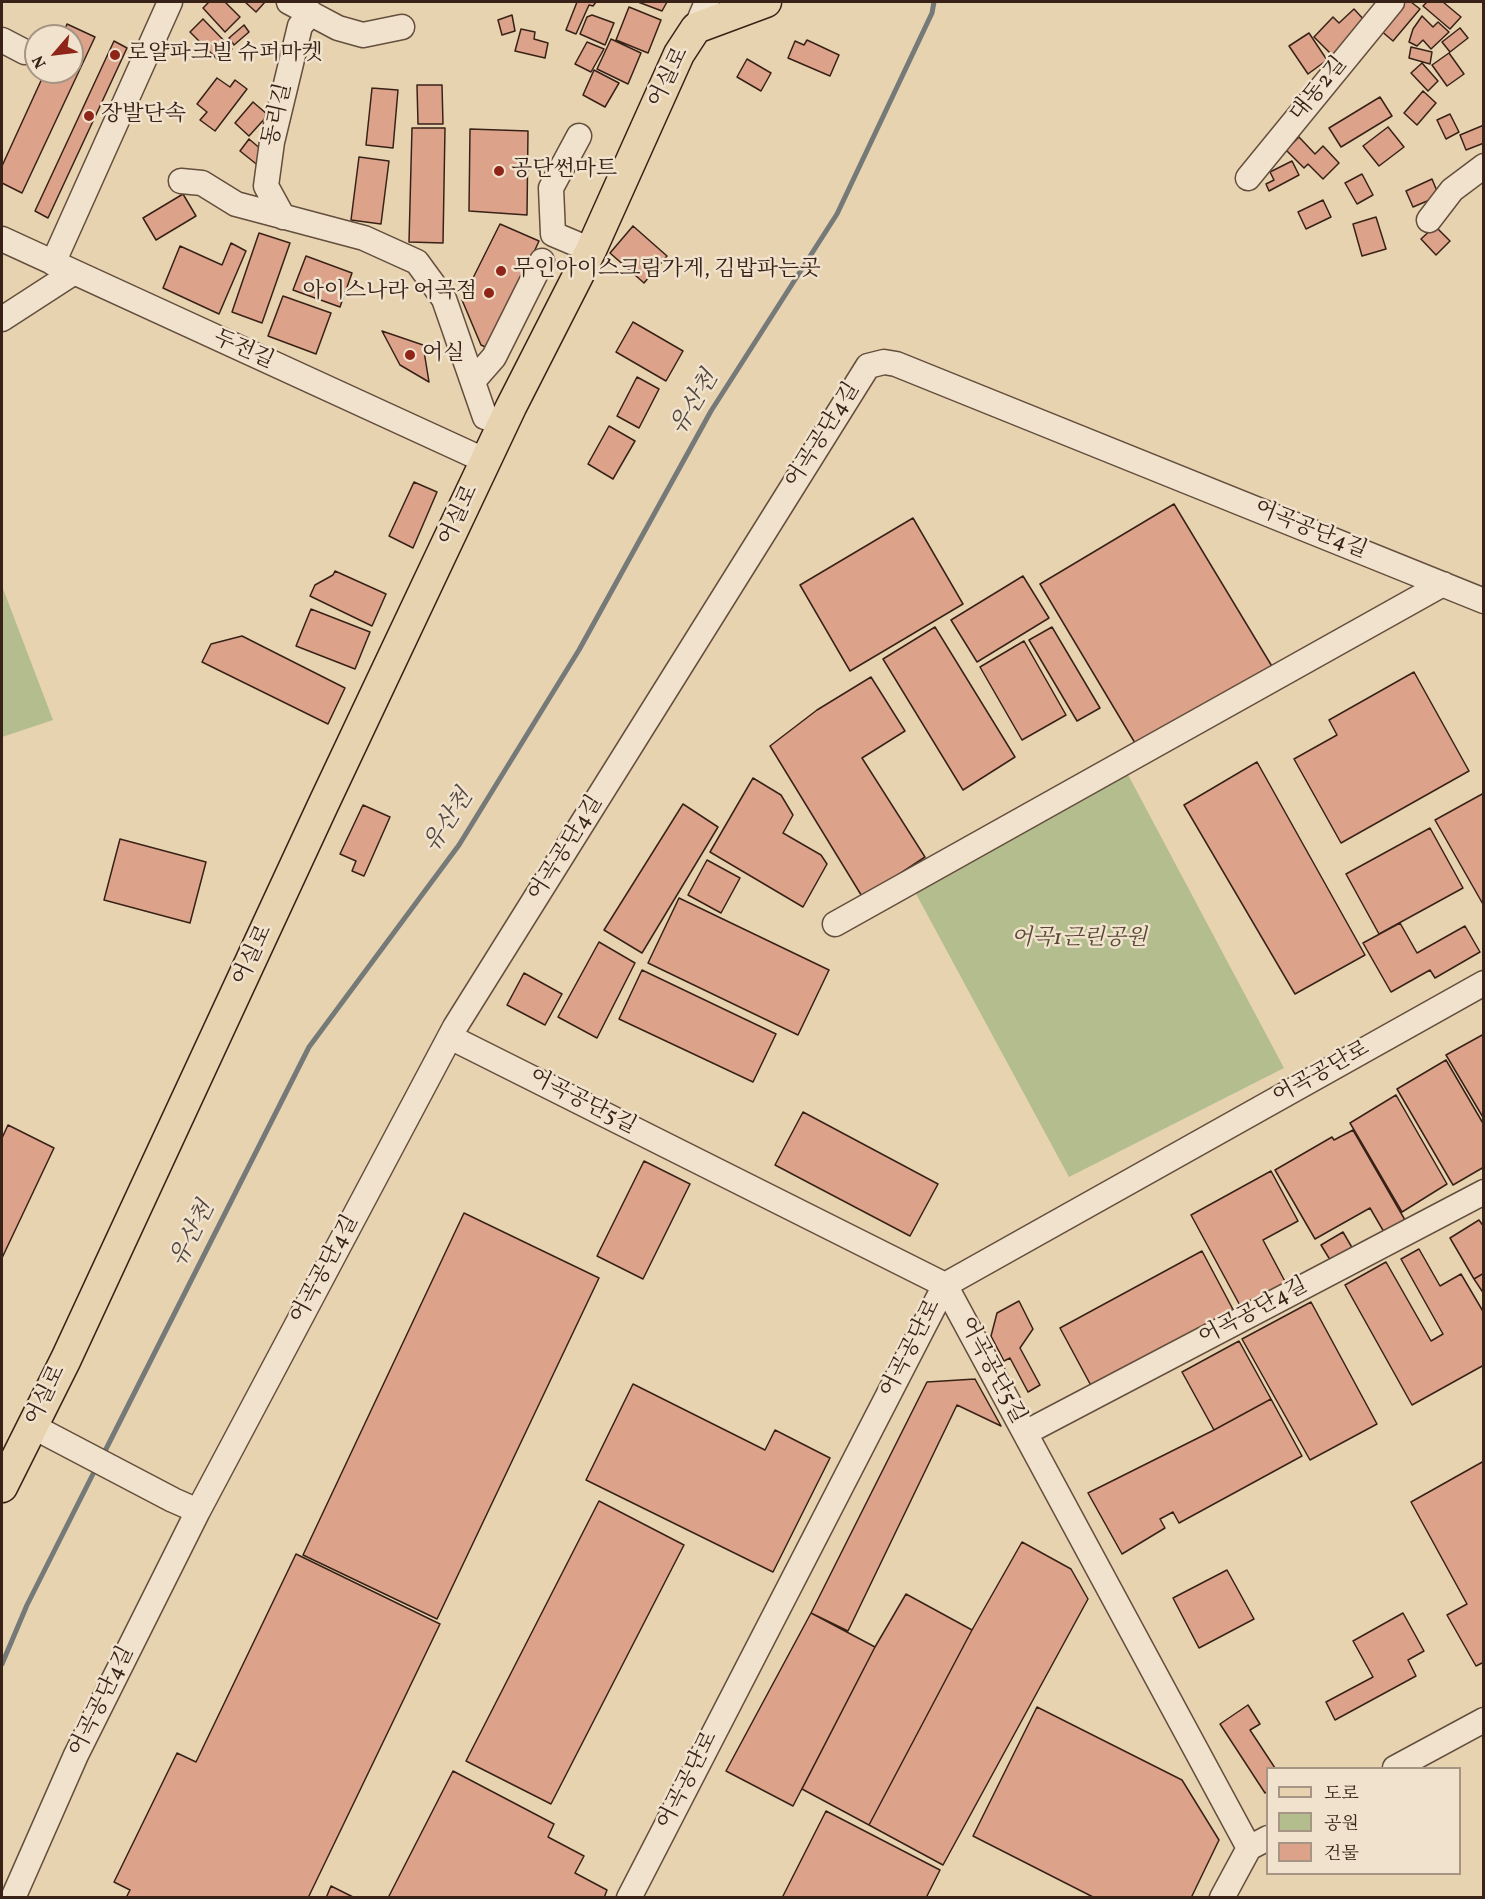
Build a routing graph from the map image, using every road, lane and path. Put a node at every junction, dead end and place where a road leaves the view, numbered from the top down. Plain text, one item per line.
1 (170, 2) edge
2 (289, 2) edge
3 (766, 2) edge
4 (1392, 2) edge
5 (311, 13) junction
6 (701, 15) edge
7 (402, 27) dead end
8 (2, 40) edge
9 (24, 51) edge
10 (579, 136) dead end
11 (1484, 166) edge
12 (1248, 178) dead end
13 (191, 182) dead end
14 (283, 217) junction
15 (1429, 220) dead end
16 (2, 239) edge
17 (591, 250) junction
18 (542, 261) dead end
19 (63, 268) junction
20 (2, 319) edge
21 (473, 381) junction
22 (504, 423) junction
23 (486, 461) junction
24 (1443, 584) junction
25 (1484, 601) edge
26 (835, 924) dead end
27 (1484, 983) edge
28 (450, 1037) junction
29 (1484, 1192) edge
30 (945, 1285) junction
31 (44, 1433) junction
32 (1024, 1433) junction
33 (2, 1487) edge
34 (198, 1511) junction
35 (1484, 1720) edge
36 (1397, 1767) edge
37 (1258, 1843) edge
38 (13, 1898) edge
39 (629, 1898) edge
40 (1222, 1898) edge

1 - 19 street
2 - 5 street
3 - 6 main road, 어실로
4 - 12 street, 대동2길
5 - 7 street
5 - 14 street, 동리길
6 - 17 main road, 어실로
8 - 9 street
10 - 17 street
11 - 15 street
13 - 14 street
14 - 21 street
16 - 19 street, 두전길
17 - 22 main road, 어실로
18 - 21 street
19 - 20 street
19 - 23 street, 두전길
21 - 22 street
22 - 23 main road, 어실로
23 - 31 main road, 어실로
24 - 25 street, 어곡공단4길
24 - 26 street
24 - 28 street, 어곡공단4길
27 - 30 street, 어곡공단로
28 - 30 street, 어곡공단5길
28 - 34 street, 어곡공단4길
29 - 32 street, 어곡공단4길
30 - 32 street, 어곡공단5길
30 - 39 street, 어곡공단로
31 - 33 main road, 어실로
31 - 34 street
32 - 37 street, 어곡공단5길
34 - 38 street, 어곡공단4길
35 - 36 street
37 - 40 street

